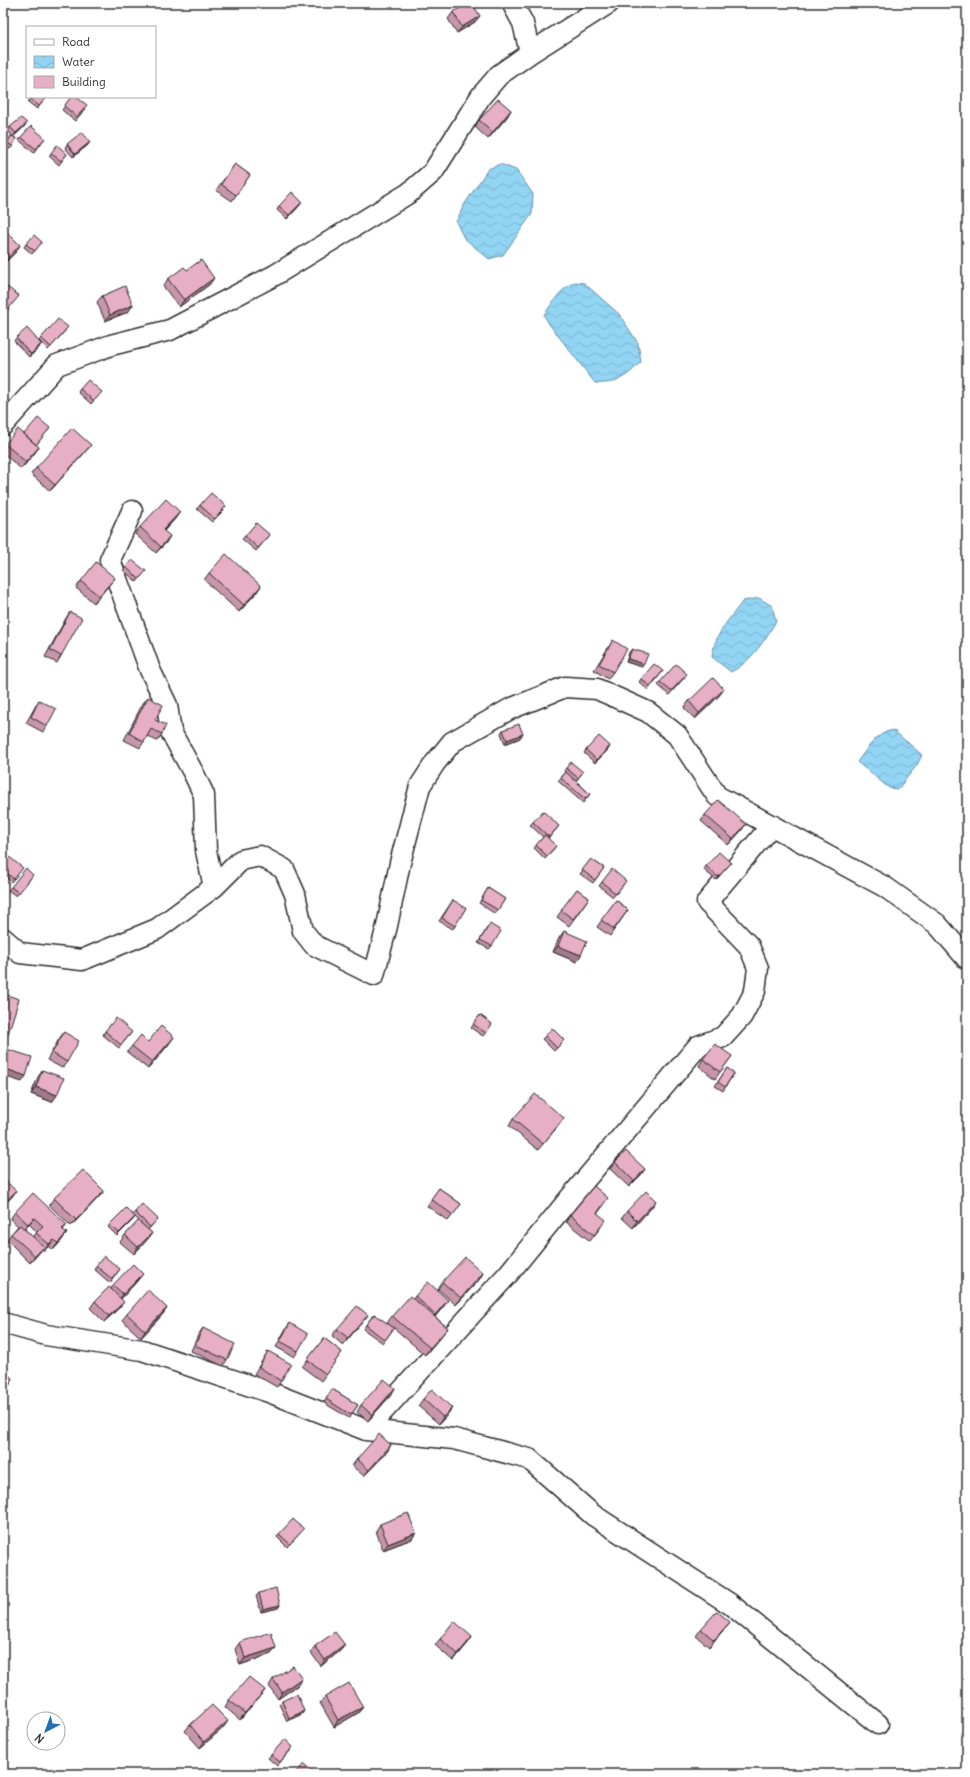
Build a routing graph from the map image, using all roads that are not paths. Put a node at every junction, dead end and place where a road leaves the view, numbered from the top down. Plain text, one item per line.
1 (512, 3) edge
2 (609, 3) edge
3 (530, 53) junction
4 (3, 424) edge
5 (132, 511) dead end
6 (772, 825) junction
7 (214, 887) junction
8 (3, 938) edge
9 (967, 959) edge
10 (3, 1323) edge
11 (366, 1430) junction
12 (878, 1724) dead end

1 - 3 street
2 - 3 street
3 - 4 street
5 - 7 street
6 - 7 street
6 - 9 street
6 - 11 street
7 - 8 street
10 - 11 street
11 - 12 street

